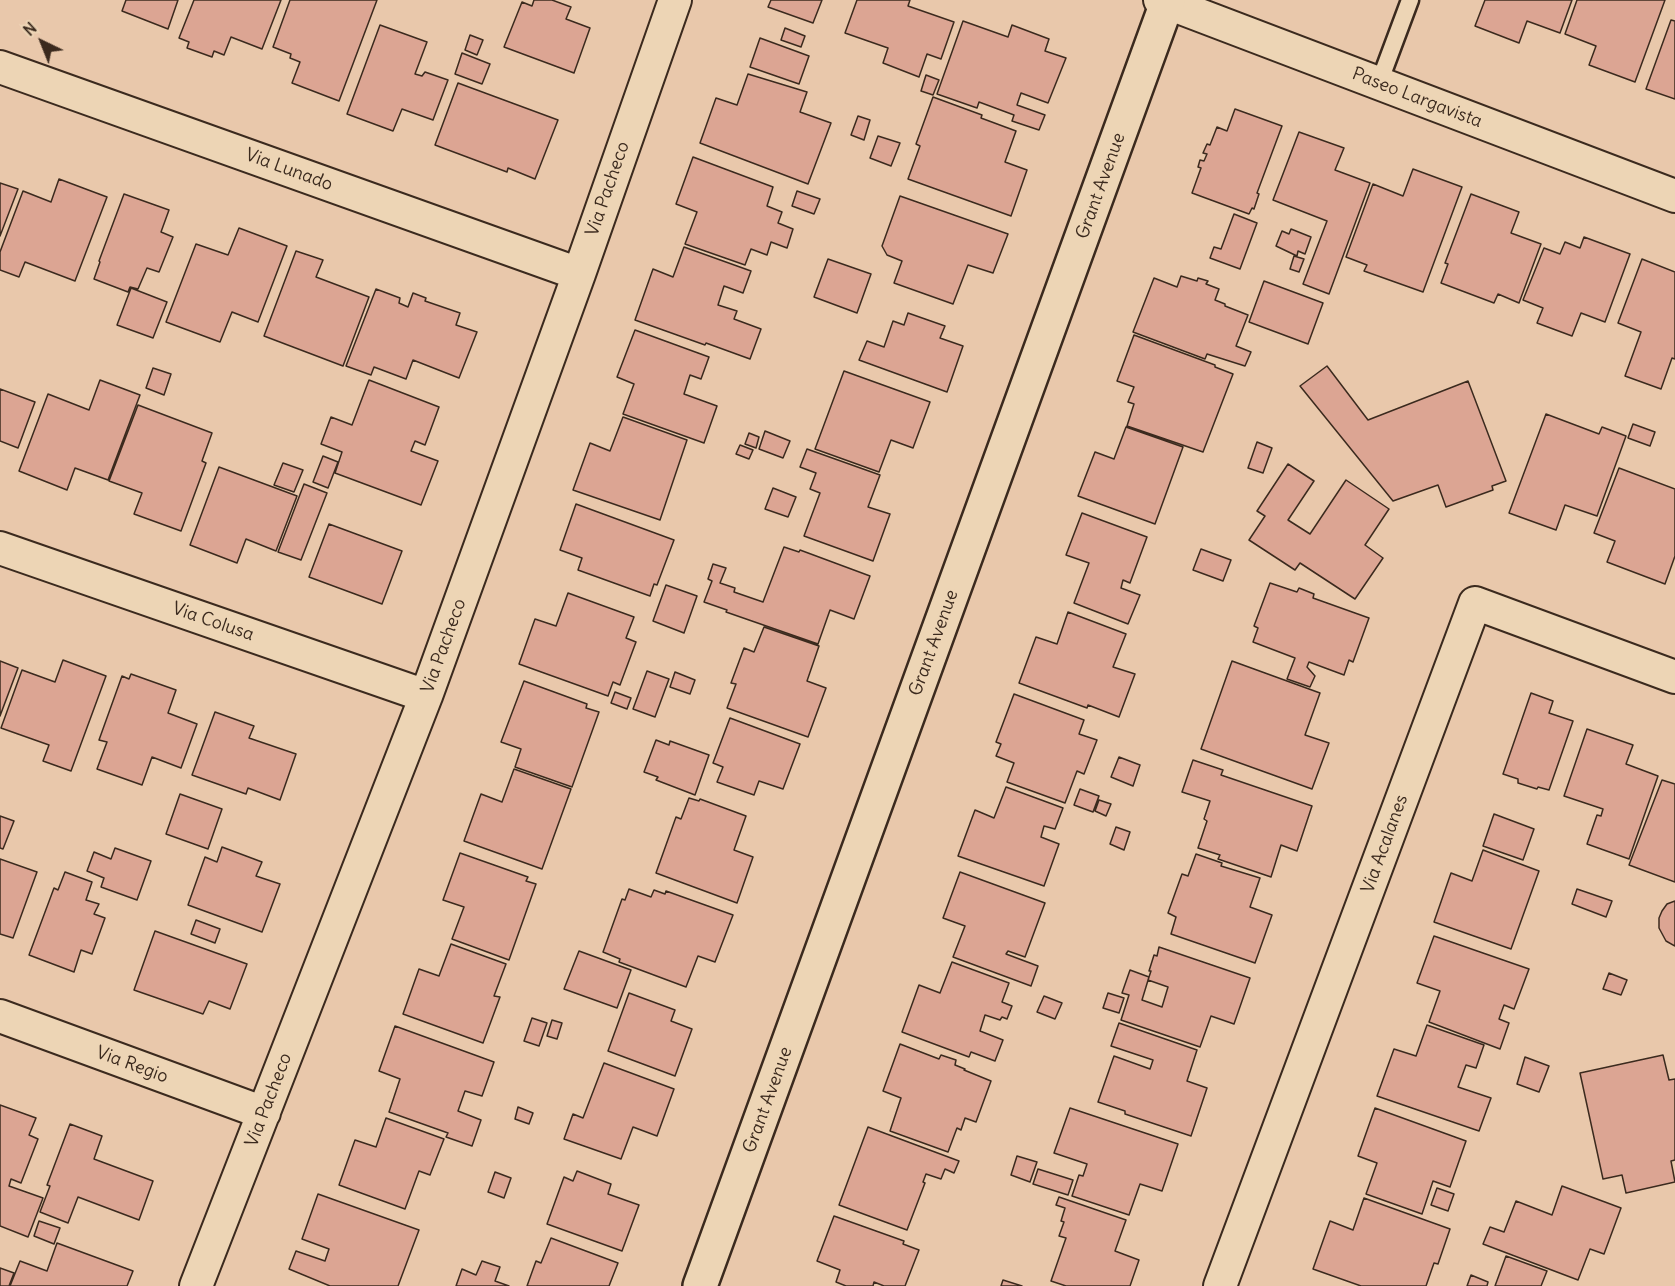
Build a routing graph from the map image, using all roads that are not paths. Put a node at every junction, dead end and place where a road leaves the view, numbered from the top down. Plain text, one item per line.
1 (675, 0) edge
2 (1410, 0) edge
3 (1165, 1) edge
4 (0, 67) edge
5 (1379, 83) junction
6 (1675, 196) edge
7 (579, 273) junction
8 (0, 548) edge
9 (1675, 677) edge
10 (426, 696) junction
11 (0, 1016) edge
12 (264, 1113) junction
13 (196, 1286) edge
14 (700, 1286) edge
15 (1220, 1286) edge

1 - 7 street, Via Pacheco
2 - 5 lane
3 - 5 street, Paseo Largavista
3 - 14 main road, Grant Avenue
4 - 7 street, Via Lunado
5 - 6 street, Paseo Largavista
7 - 10 street, Via Pacheco
8 - 10 street, Via Colusa
9 - 15 street, Via Acalanes
10 - 12 street, Via Pacheco
11 - 12 street, Via Regio
12 - 13 street, Via Pacheco

